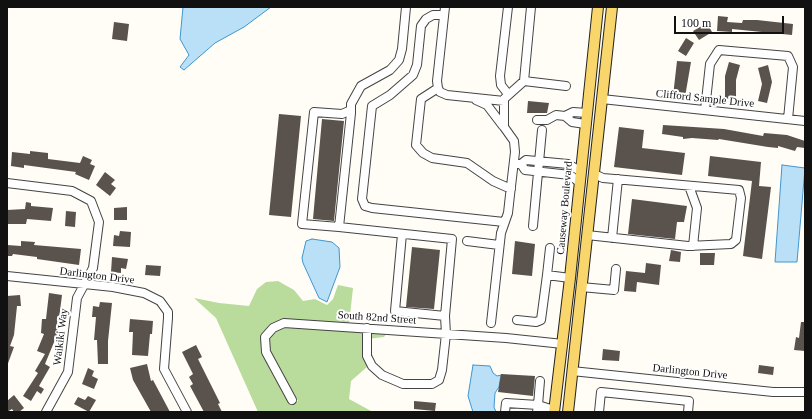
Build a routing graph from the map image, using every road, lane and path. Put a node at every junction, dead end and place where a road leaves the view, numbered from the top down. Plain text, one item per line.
1 (406, 7) edge
2 (508, 7) edge
3 (530, 7) edge
4 (598, 7) edge
5 (612, 7) edge
6 (445, 11) edge
7 (591, 71) junction
8 (524, 81) junction
9 (566, 86) dead end
10 (438, 88) junction
11 (467, 97) junction
12 (506, 97) junction
13 (602, 99) junction
14 (351, 110) junction
15 (705, 110) junction
16 (587, 113) junction
17 (565, 116) junction
18 (788, 119) junction
19 (537, 120) dead end
20 (805, 121) edge
21 (586, 124) junction
22 (504, 127) junction
23 (542, 130) dead end
24 (539, 161) junction
25 (518, 164) junction
26 (538, 171) junction
27 (580, 171) junction
28 (594, 174) junction
29 (618, 179) junction
30 (579, 182) junction
31 (7, 184) edge
32 (689, 186) junction
33 (511, 189) junction
34 (504, 222) junction
35 (533, 226) dead end
36 (339, 227) junction
37 (402, 234) junction
38 (587, 236) junction
39 (612, 238) junction
40 (467, 241) dead end
41 (500, 245) junction
42 (693, 246) junction
43 (550, 248) dead end
44 (583, 269) junction
45 (616, 269) dead end
46 (547, 275) junction
47 (7, 276) edge
48 (570, 278) junction
49 (86, 285) junction
50 (581, 287) junction
51 (445, 316) junction
52 (517, 320) dead end
53 (491, 323) dead end
54 (367, 328) junction
55 (446, 334) junction
56 (563, 344) junction
57 (572, 371) junction
58 (540, 381) dead end
59 (805, 392) edge
60 (292, 400) dead end
61 (537, 409) edge
62 (555, 411) edge
63 (46, 412) edge
64 (187, 412) edge
65 (505, 412) edge
66 (568, 412) edge
67 (599, 412) edge
68 (688, 412) edge

1 - 14 street
2 - 12 street
3 - 8 street
4 - 7 main road, Causeway Boulevard
5 - 13 main road
6 - 10 street
6 - 34 street
7 - 16 main road, Causeway Boulevard
7 - 28 main road
8 - 9 street
8 - 12 street
10 - 11 street
10 - 33 street
11 - 12 street
11 - 22 street
12 - 22 street
13 - 15 street, Clifford Sample Drive
13 - 28 main road
14 - 36 street
14 - 36 street
15 - 18 street, Clifford Sample Drive
15 - 18 street
16 - 17 street
16 - 21 main road, Causeway Boulevard
17 - 19 street
17 - 21 street
18 - 20 street, Clifford Sample Drive
21 - 27 main road, Causeway Boulevard
22 - 25 street
23 - 24 street
24 - 25 street
24 - 26 street
24 - 27 street
25 - 26 street
25 - 33 street
26 - 30 street
26 - 35 street
27 - 30 main road, Causeway Boulevard
27 - 44 main road
28 - 29 street
28 - 38 main road
29 - 32 street
29 - 39 street
30 - 48 main road, Causeway Boulevard
31 - 49 street, Waikiki Way
32 - 42 street
32 - 42 street
33 - 34 street
34 - 41 street
36 - 37 street
37 - 51 street
37 - 51 street
38 - 39 street
38 - 44 main road
39 - 42 street
40 - 41 street
41 - 53 street
43 - 46 street
44 - 50 main road
45 - 50 street
46 - 48 street
46 - 52 street
47 - 49 street, Darlington Drive
48 - 56 main road, Causeway Boulevard
48 - 57 main road
49 - 63 street, Waikiki Way
49 - 64 street, Darlington Drive
50 - 57 main road
51 - 55 street
54 - 55 street, South 82nd Street
54 - 55 street
54 - 60 street, South 82nd Street
55 - 56 street, South 82nd Street
56 - 62 main road, Causeway Boulevard
57 - 59 street, Darlington Drive
57 - 66 main road
58 - 61 street
61 - 62 street
61 - 65 street
67 - 68 street

